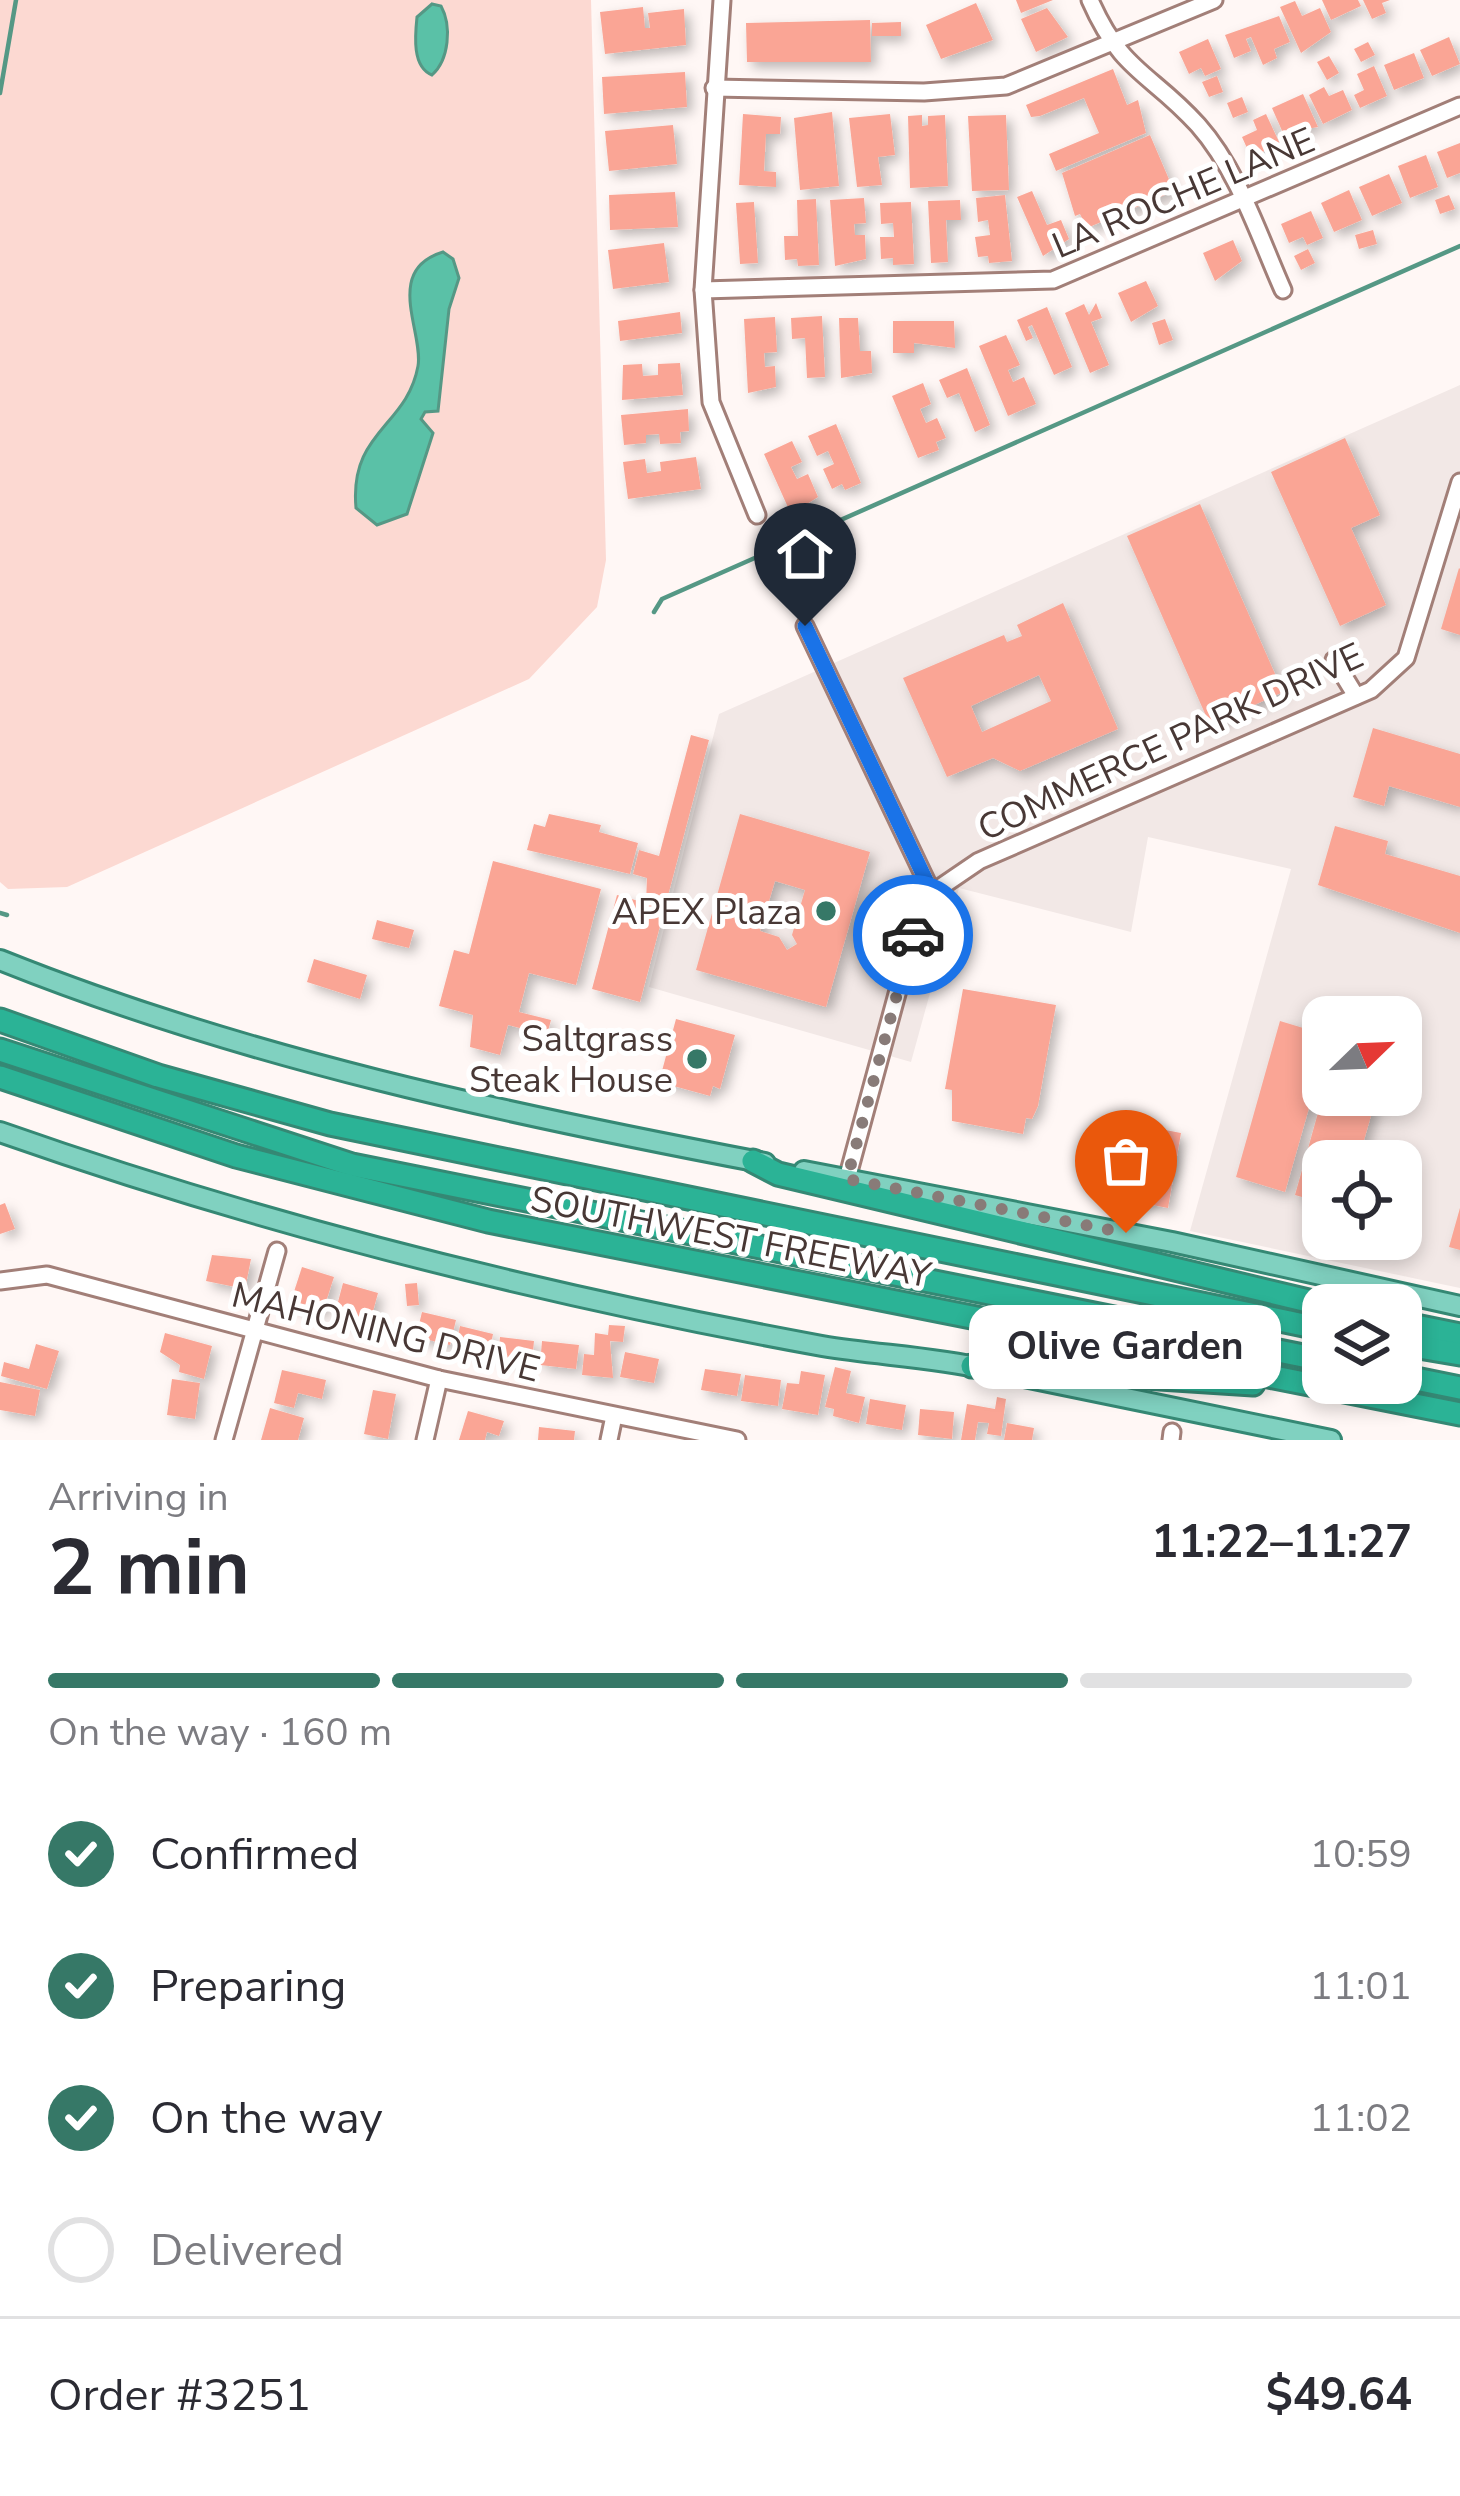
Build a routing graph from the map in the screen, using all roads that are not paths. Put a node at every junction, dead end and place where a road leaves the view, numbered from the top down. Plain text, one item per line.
1 (722, 0) edge
2 (1090, 0) edge
3 (1214, 0) edge
4 (1110, 45) junction
5 (714, 88) junction
6 (1460, 106) edge
7 (1244, 202) junction
8 (703, 290) junction
9 (1283, 290) dead end
10 (1460, 482) edge
11 (757, 515) dead end
12 (805, 626) dead end
13 (1334, 660) dead end
14 (1356, 696) junction
15 (932, 893) junction
16 (0, 959) edge
17 (0, 1020) edge
18 (0, 1050) edge
19 (0, 1077) edge
20 (0, 1132) edge
21 (753, 1161) junction
22 (847, 1179) junction
23 (277, 1251) dead end
24 (0, 1281) edge
25 (1302, 1299) edge
26 (1460, 1306) edge
27 (1302, 1325) edge
28 (1422, 1327) edge
29 (253, 1332) junction
30 (1460, 1335) edge
31 (1422, 1348) edge
32 (1460, 1354) edge
33 (1302, 1356) edge
34 (972, 1366) junction
35 (439, 1379) junction
36 (1422, 1380) edge
37 (1302, 1383) edge
38 (1302, 1386) edge
39 (1460, 1388) edge
40 (1409, 1404) edge
41 (1460, 1414) edge
42 (614, 1416) junction
43 (224, 1440) edge
44 (425, 1440) edge
45 (609, 1440) edge
46 (736, 1440) edge
47 (1331, 1440) edge

1 - 5 street
2 - 4 street
3 - 4 street
4 - 5 street
4 - 7 street
5 - 8 street
6 - 7 street, LA ROCHE LANE
7 - 8 street, LA ROCHE LANE
7 - 9 street
8 - 11 street
10 - 14 street, COMMERCE PARK DRIVE
12 - 15 street
13 - 14 street
14 - 15 street, COMMERCE PARK DRIVE
15 - 22 street
16 - 21 main road
17 - 27 highway, SOUTHWEST FREEWAY
18 - 33 highway
19 - 37 highway, SOUTHWEST FREEWAY
20 - 34 main road
21 - 22 main road
21 - 25 highway
22 - 26 main road
23 - 29 street
24 - 29 street, MAHONING DRIVE
28 - 30 highway
29 - 35 street, MAHONING DRIVE
29 - 43 street
31 - 32 highway
34 - 38 highway
34 - 47 main road
35 - 42 street, MAHONING DRIVE
35 - 44 street
36 - 39 highway
40 - 41 highway, SOUTHWEST FREEWAY
42 - 45 street
42 - 46 street, MAHONING DRIVE

